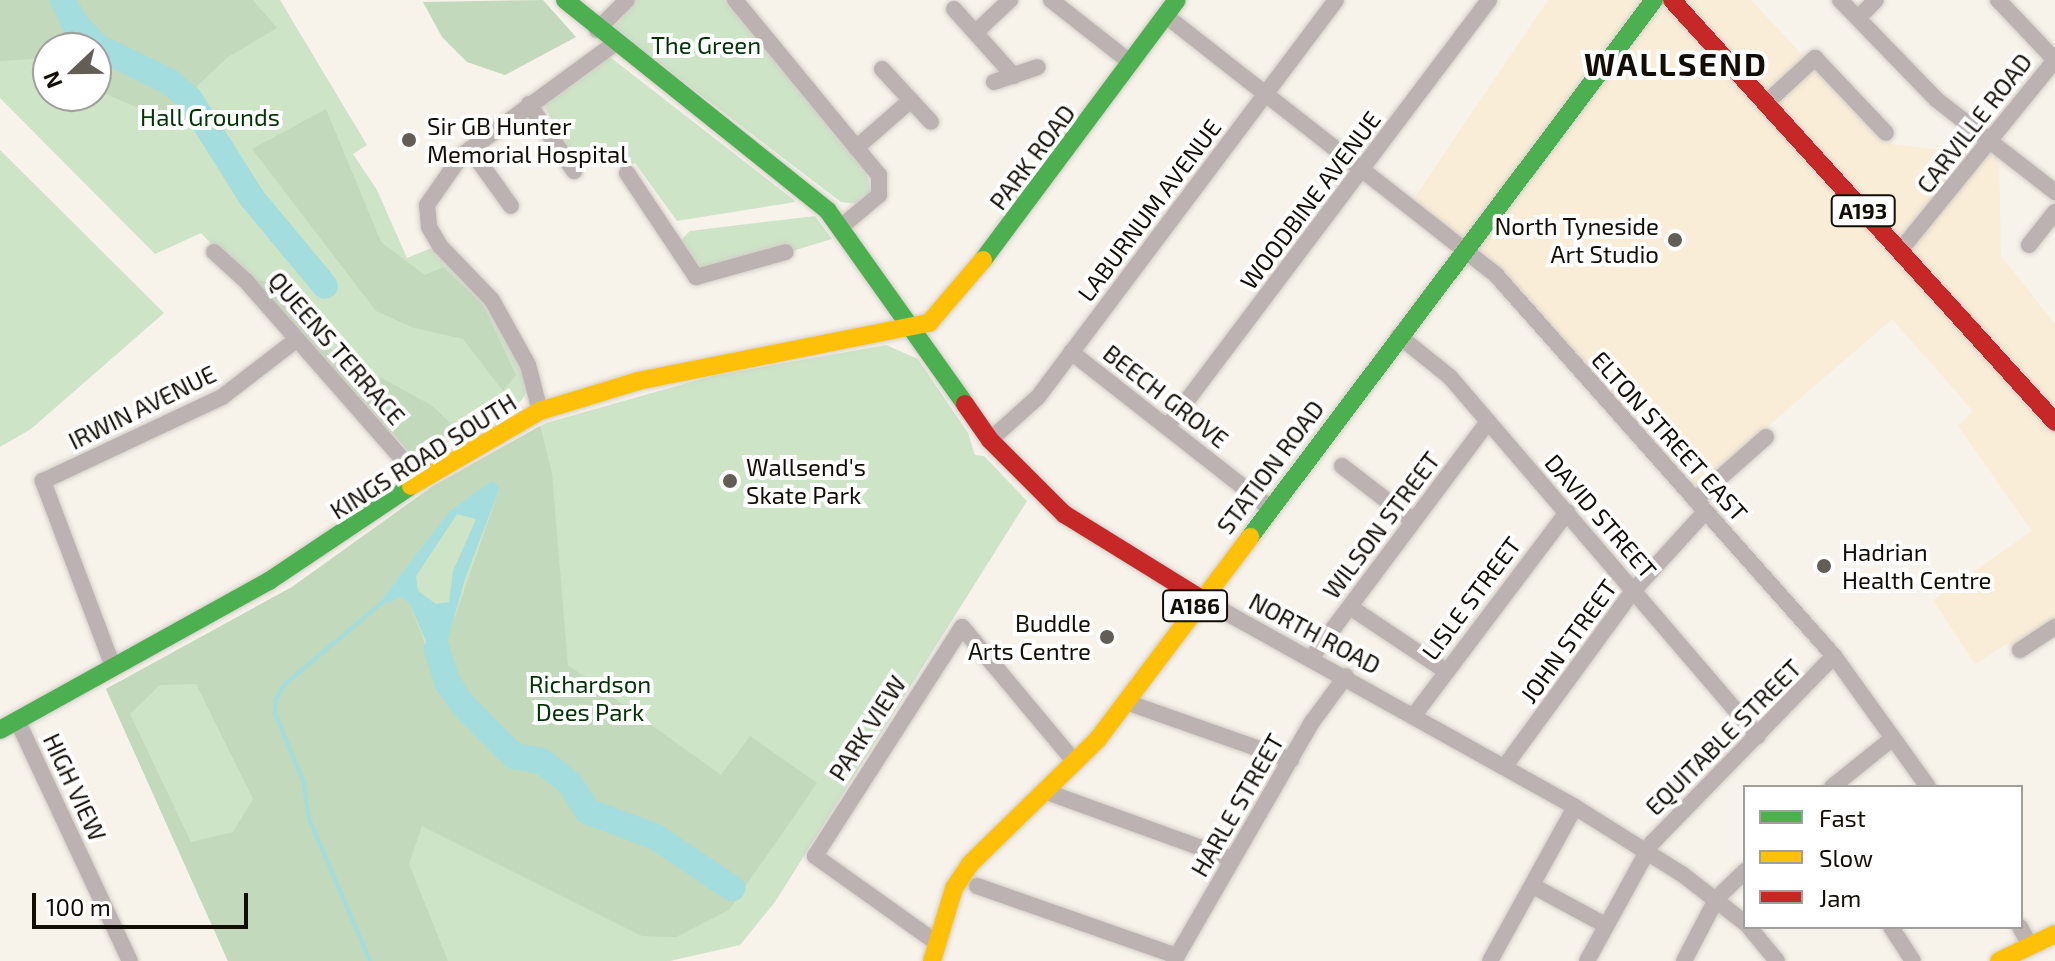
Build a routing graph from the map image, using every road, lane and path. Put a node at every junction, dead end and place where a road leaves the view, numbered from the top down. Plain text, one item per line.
1 (565, 0) edge
2 (627, 0) edge
3 (735, 0) edge
4 (1010, 0) edge
5 (1051, 0) edge
6 (1177, 0) edge
7 (1336, 0) edge
8 (1489, 0) edge
9 (1654, 0) edge
10 (1672, 0) edge
11 (1840, 0) edge
12 (1876, 0) edge
13 (1998, 0) edge
14 (954, 9) dead end
15 (1166, 16) junction
16 (1858, 18) junction
17 (597, 30) junction
18 (976, 32) junction
19 (614, 44) junction
20 (2055, 60) edge
21 (1131, 63) junction
22 (1038, 67) dead end
23 (882, 69) dead end
24 (1014, 76) junction
25 (994, 82) dead end
26 (1268, 94) junction
27 (911, 100) junction
28 (1766, 103) junction
29 (529, 104) junction
30 (931, 122) dead end
31 (1886, 133) dead end
32 (1992, 143) junction
33 (856, 148) junction
34 (470, 149) junction
35 (1364, 170) junction
36 (574, 171) dead end
37 (627, 173) dead end
38 (2055, 192) edge
39 (511, 206) dead end
40 (2055, 212) edge
41 (841, 227) junction
42 (2029, 245) dead end
43 (1467, 250) junction
44 (214, 252) dead end
45 (786, 252) dead end
46 (1899, 252) junction
47 (912, 330) junction
48 (1399, 336) junction
49 (296, 340) junction
50 (1071, 352) junction
51 (540, 411) junction
52 (1488, 422) junction
53 (2055, 422) edge
54 (1167, 427) junction
55 (1766, 437) dead end
56 (990, 440) junction
57 (1341, 468) dead end
58 (421, 480) junction
59 (1700, 506) junction
60 (1270, 508) junction
61 (1567, 512) junction
62 (1412, 520) junction
63 (1634, 590) junction
64 (1200, 598) junction
65 (1350, 607) junction
66 (2055, 627) edge
67 (2020, 650) dead end
68 (1834, 656) junction
69 (1312, 657) junction
70 (112, 664) junction
71 (1446, 671) junction
72 (1346, 676) junction
73 (1126, 702) junction
74 (1415, 714) junction
75 (17, 720) junction
76 (0, 730) edge
77 (1758, 736) junction
78 (1893, 738) junction
79 (1291, 760) junction
80 (1075, 762) junction
81 (1505, 766) junction
82 (1834, 785) edge
83 (1927, 785) edge
84 (1044, 791) junction
85 (1575, 807) junction
86 (1645, 851) junction
87 (1232, 859) junction
88 (1743, 873) edge
89 (977, 886) dead end
90 (1533, 886) junction
91 (1717, 898) junction
92 (1743, 921) edge
93 (1605, 925) junction
94 (1751, 929) edge
95 (1892, 929) edge
96 (2021, 929) edge
97 (2055, 934) edge
98 (935, 952) edge
99 (2034, 953) edge
100 (1175, 959) edge
101 (1493, 960) edge
102 (130, 961) edge
103 (1587, 961) edge
104 (1684, 961) edge
105 (1777, 961) edge
106 (1913, 961) edge
107 (1999, 961) edge

1 - 17 street
2 - 17 street
3 - 33 street
4 - 18 street
5 - 21 street
6 - 15 street, PARK ROAD
7 - 26 street, LABURNUM AVENUE
8 - 35 street, WOODBINE AVENUE
9 - 43 street, STATION ROAD / A186
10 - 28 street, A193
11 - 16 street
12 - 16 street
13 - 20 street
14 - 18 street
15 - 21 street, PARK ROAD
15 - 26 street, ELTON STREET EAST
16 - 32 street
17 - 19 street
18 - 24 street
19 - 29 street
19 - 41 street
20 - 32 street, CARVILLE ROAD
21 - 47 street, PARK ROAD
22 - 24 street
23 - 27 street
24 - 25 street
26 - 35 street, ELTON STREET EAST
26 - 50 street, LABURNUM AVENUE
27 - 30 street
27 - 33 street
28 - 31 street
28 - 46 street, A193
29 - 34 street
29 - 36 street
32 - 38 street
32 - 46 street, CARVILLE ROAD
33 - 41 street
34 - 39 street
34 - 51 street
35 - 43 street, ELTON STREET EAST
35 - 54 street, WOODBINE AVENUE
37 - 45 street
40 - 42 street
41 - 47 street, NORTH ROAD
43 - 48 street, STATION ROAD / A186
43 - 59 street, ELTON STREET EAST
44 - 49 street, QUEENS TERRACE
46 - 53 street, A193
47 - 51 street, KINGS ROAD SOUTH
47 - 56 street, NORTH ROAD
48 - 52 street, DAVID STREET
48 - 60 street, STATION ROAD / A186
49 - 58 street, QUEENS TERRACE
49 - 70 street, IRWIN AVENUE
50 - 54 street, BEECH GROVE
50 - 56 street, LABURNUM AVENUE
51 - 58 street, KINGS ROAD SOUTH
52 - 61 street, DAVID STREET
52 - 62 street, WILSON STREET
54 - 60 street, BEECH GROVE
55 - 59 street, JOHN STREET
56 - 64 street, NORTH ROAD
57 - 62 street
58 - 70 street, KINGS ROAD SOUTH
59 - 63 street, JOHN STREET
59 - 68 street, ELTON STREET EAST
60 - 64 street, STATION ROAD / A186
61 - 63 street, DAVID STREET
61 - 71 street, LISLE STREET
62 - 65 street, WILSON STREET
63 - 77 street, DAVID STREET
63 - 81 street, JOHN STREET
64 - 69 street, NORTH ROAD
64 - 73 street, STATION ROAD / A186
65 - 69 street, WILSON STREET
65 - 71 street
66 - 67 street
68 - 77 street, EQUITABLE STREET
68 - 78 street, ELTON STREET EAST
69 - 72 street, NORTH ROAD
70 - 75 street, KINGS ROAD SOUTH
71 - 74 street, LISLE STREET
72 - 74 street, NORTH ROAD
72 - 79 street, HARLE STREET
73 - 79 street
73 - 80 street, STATION ROAD / A186
74 - 81 street, NORTH ROAD
75 - 76 street, KINGS ROAD SOUTH
75 - 102 street, HIGH VIEW
77 - 86 street, EQUITABLE STREET
78 - 82 street
78 - 83 street, ELTON STREET EAST
79 - 87 street, HARLE STREET
80 - 84 street, STATION ROAD / A186
80 - 98 street, PARK VIEW
81 - 85 street, NORTH ROAD
84 - 87 street
84 - 98 street, STATION ROAD / A186
85 - 86 street, NORTH ROAD
85 - 90 street
86 - 91 street, NORTH ROAD
86 - 93 street, EQUITABLE STREET
87 - 100 street, HARLE STREET
88 - 91 street
89 - 100 street
90 - 93 street
90 - 101 street
91 - 92 street, NORTH ROAD
91 - 104 street
93 - 103 street, EQUITABLE STREET
94 - 105 street
95 - 106 street
96 - 99 street
97 - 99 street
99 - 107 street

